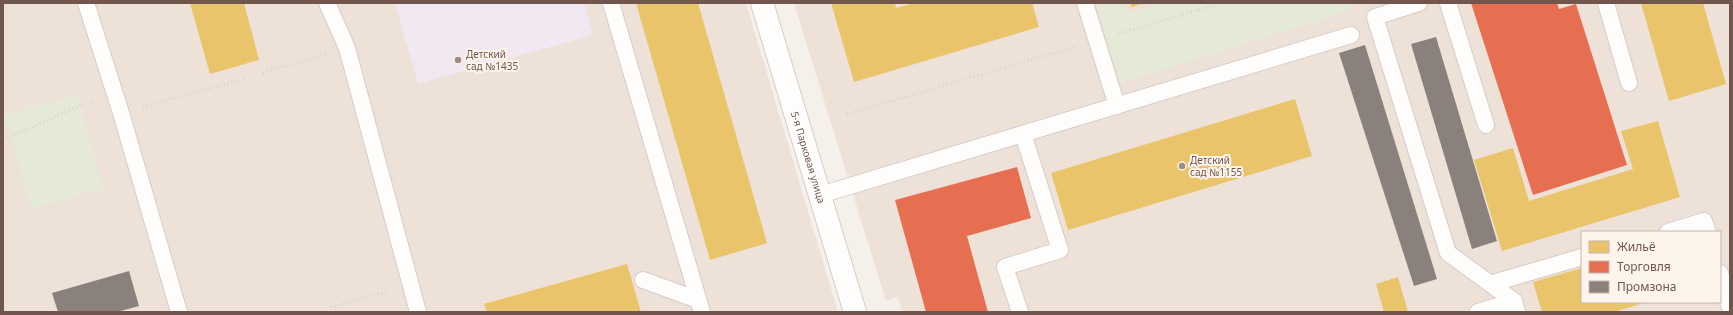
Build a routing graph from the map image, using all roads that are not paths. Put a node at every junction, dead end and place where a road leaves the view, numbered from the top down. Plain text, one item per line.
1 (86, 3) edge
2 (327, 3) edge
3 (611, 3) edge
4 (762, 3) edge
5 (1085, 3) edge
6 (1418, 3) edge
7 (1448, 3) edge
8 (1606, 3) edge
9 (1351, 35) dead end
10 (1629, 84) dead end
11 (1117, 106) junction
12 (1486, 125) dead end
13 (1023, 134) junction
14 (820, 195) junction
15 (1671, 231) edge
16 (1708, 231) edge
17 (1581, 257) edge
18 (1721, 276) edge
19 (643, 280) dead end
20 (1490, 284) junction
21 (700, 306) edge
22 (1515, 307) edge
23 (1730, 308) edge
24 (179, 312) edge
25 (418, 312) edge
26 (855, 312) edge
27 (1020, 312) edge
28 (1478, 312) edge

1 - 24 lane
2 - 25 lane
3 - 21 lane
4 - 14 street, 5-я Парковая улица
5 - 11 lane
6 - 20 lane
7 - 12 lane
8 - 10 lane
9 - 11 lane
11 - 13 lane
13 - 14 lane
13 - 27 lane
14 - 26 street, 5-я Парковая улица
15 - 16 lane
17 - 20 lane
18 - 23 lane
19 - 21 lane
20 - 22 lane
22 - 28 lane

